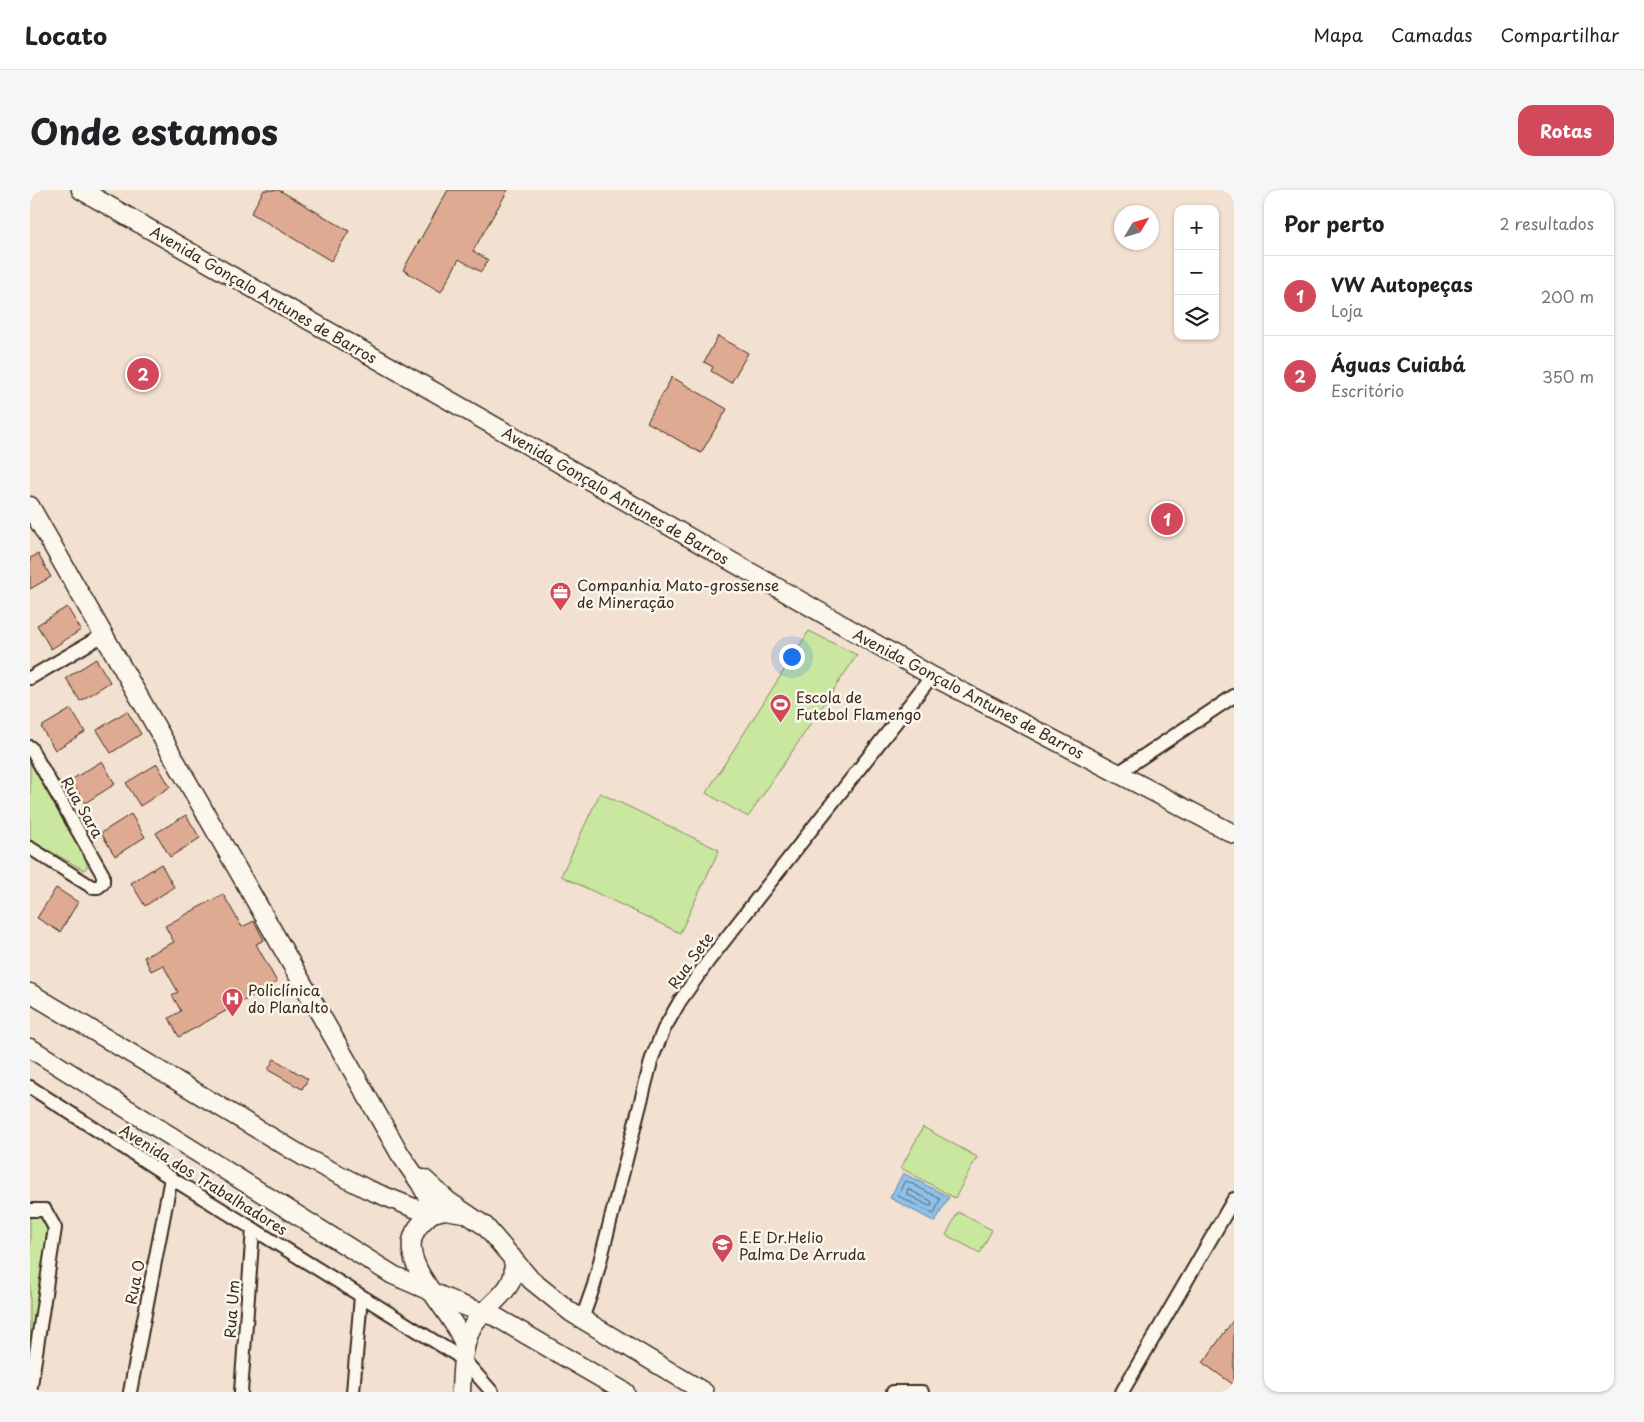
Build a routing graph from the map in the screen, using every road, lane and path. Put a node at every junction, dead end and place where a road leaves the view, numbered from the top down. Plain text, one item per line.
1 (81, 190) edge
2 (30, 506) edge
3 (105, 634) junction
4 (932, 676) junction
5 (30, 678) edge
6 (1234, 696) edge
7 (30, 747) edge
8 (1118, 773) junction
9 (1234, 834) edge
10 (30, 848) edge
11 (30, 993) edge
12 (30, 1048) edge
13 (30, 1087) edge
14 (400, 1154) junction
15 (171, 1178) junction
16 (1234, 1199) edge
17 (30, 1210) edge
18 (434, 1212) junction
19 (464, 1213) junction
20 (252, 1229) junction
21 (512, 1257) junction
22 (431, 1292) junction
23 (361, 1296) junction
24 (483, 1312) junction
25 (582, 1318) junction
26 (463, 1353) junction
27 (30, 1392) edge
28 (130, 1392) edge
29 (241, 1392) edge
30 (353, 1392) edge
31 (461, 1392) edge
32 (492, 1392) edge
33 (625, 1392) edge
34 (704, 1392) edge
35 (893, 1392) edge
36 (922, 1392) edge
37 (1122, 1392) edge

1 - 4 main road, Avenida Gonçalo Antunes de Barros
2 - 3 main road
3 - 5 street
3 - 14 main road
4 - 8 main road, Avenida Gonçalo Antunes de Barros
4 - 25 street, Rua Sete
6 - 8 street
7 - 10 street, Rua Sara
8 - 9 main road, Avenida Gonçalo Antunes de Barros
11 - 18 main road
12 - 22 main road
13 - 15 street, Avenida dos Trabalhadores
14 - 18 main road
14 - 19 main road
15 - 20 street, Avenida dos Trabalhadores
15 - 28 street, Rua O
16 - 37 street
17 - 27 street
18 - 19 main road
18 - 22 main road
19 - 21 main road
20 - 23 street, Avenida dos Trabalhadores
20 - 29 street, Rua Um
21 - 24 main road
21 - 25 main road
22 - 24 main road
22 - 26 main road
23 - 26 street, Avenida dos Trabalhadores
23 - 30 street
24 - 26 main road
24 - 33 main road
25 - 34 main road
26 - 31 main road
26 - 32 street, Avenida dos Trabalhadores
35 - 36 street

